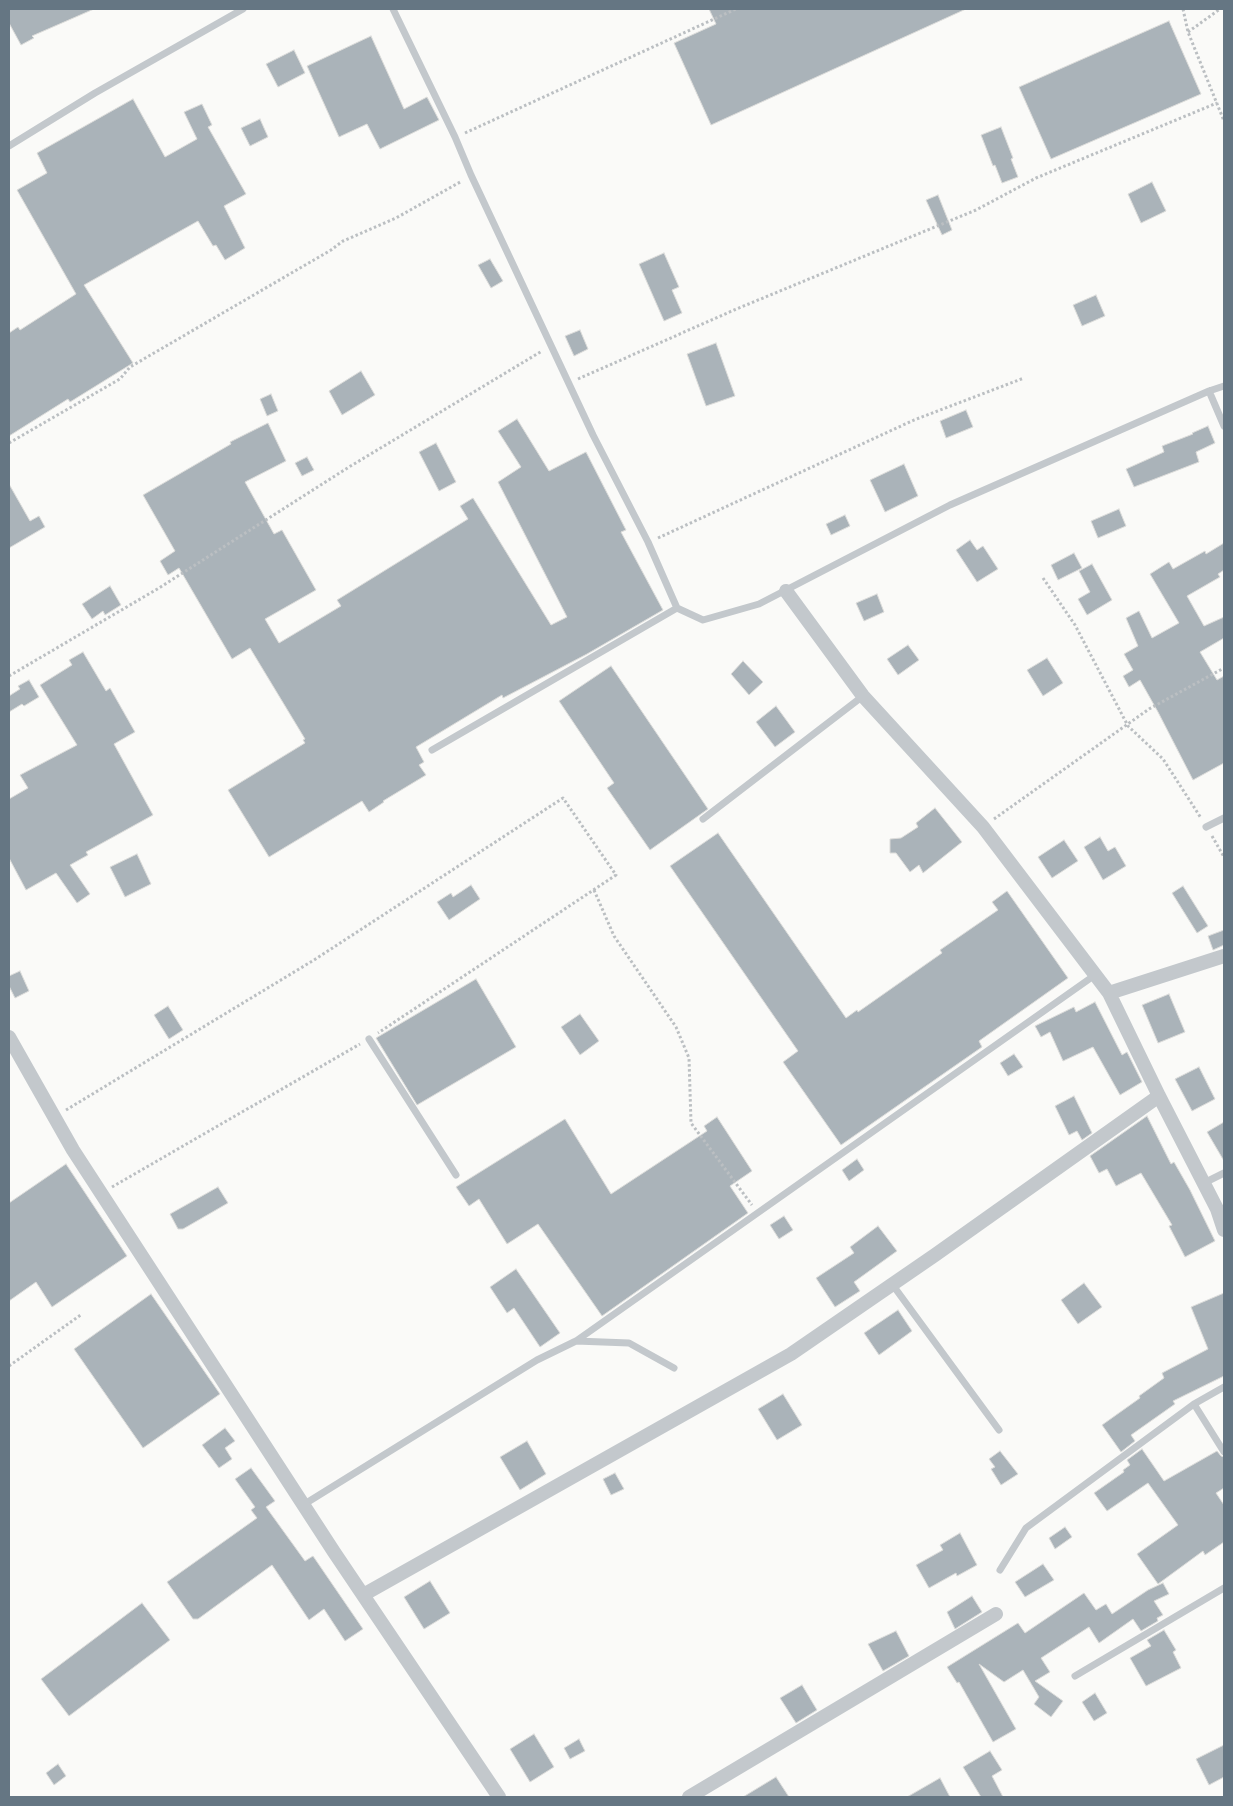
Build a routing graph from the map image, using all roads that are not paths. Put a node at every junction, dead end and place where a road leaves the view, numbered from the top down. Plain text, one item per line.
1 (244, 9) edge
2 (393, 9) edge
3 (9, 146) edge
4 (1224, 386) edge
5 (1209, 391) junction
6 (1224, 426) edge
7 (786, 591) junction
8 (677, 608) junction
9 (863, 696) junction
10 (432, 750) dead end
11 (1224, 818) edge
12 (703, 819) dead end
13 (1206, 827) road end
14 (1224, 956) edge
15 (1096, 975) junction
16 (1109, 993) junction
17 (9, 1037) edge
18 (369, 1039) dead end
19 (1159, 1096) junction
20 (1224, 1173) edge
21 (456, 1175) dead end
22 (1204, 1183) junction
23 (1224, 1230) edge
24 (892, 1284) junction
25 (576, 1341) junction
26 (674, 1368) dead end
27 (1224, 1387) edge
28 (1194, 1404) junction
29 (999, 1430) dead end
30 (1224, 1452) edge
31 (304, 1505) junction
32 (1000, 1570) dead end
33 (1224, 1588) edge
34 (363, 1595) junction
35 (996, 1614) dead end
36 (1074, 1676) dead end
37 (698, 1795) edge
38 (499, 1797) edge

1 - 3 lane
2 - 8 lane
4 - 5 lane
5 - 6 lane
5 - 7 lane
7 - 8 lane
7 - 9 street
8 - 10 lane
9 - 12 lane
9 - 15 street
11 - 13 lane
14 - 16 street
15 - 16 street
15 - 25 lane
16 - 19 street
17 - 31 street
18 - 21 lane
19 - 22 street
19 - 24 street
20 - 22 lane
22 - 23 street
24 - 29 lane
24 - 34 street
25 - 26 lane
25 - 31 lane
27 - 28 lane
28 - 30 lane
28 - 32 lane
31 - 34 street
33 - 36 lane
34 - 38 street
35 - 37 street

